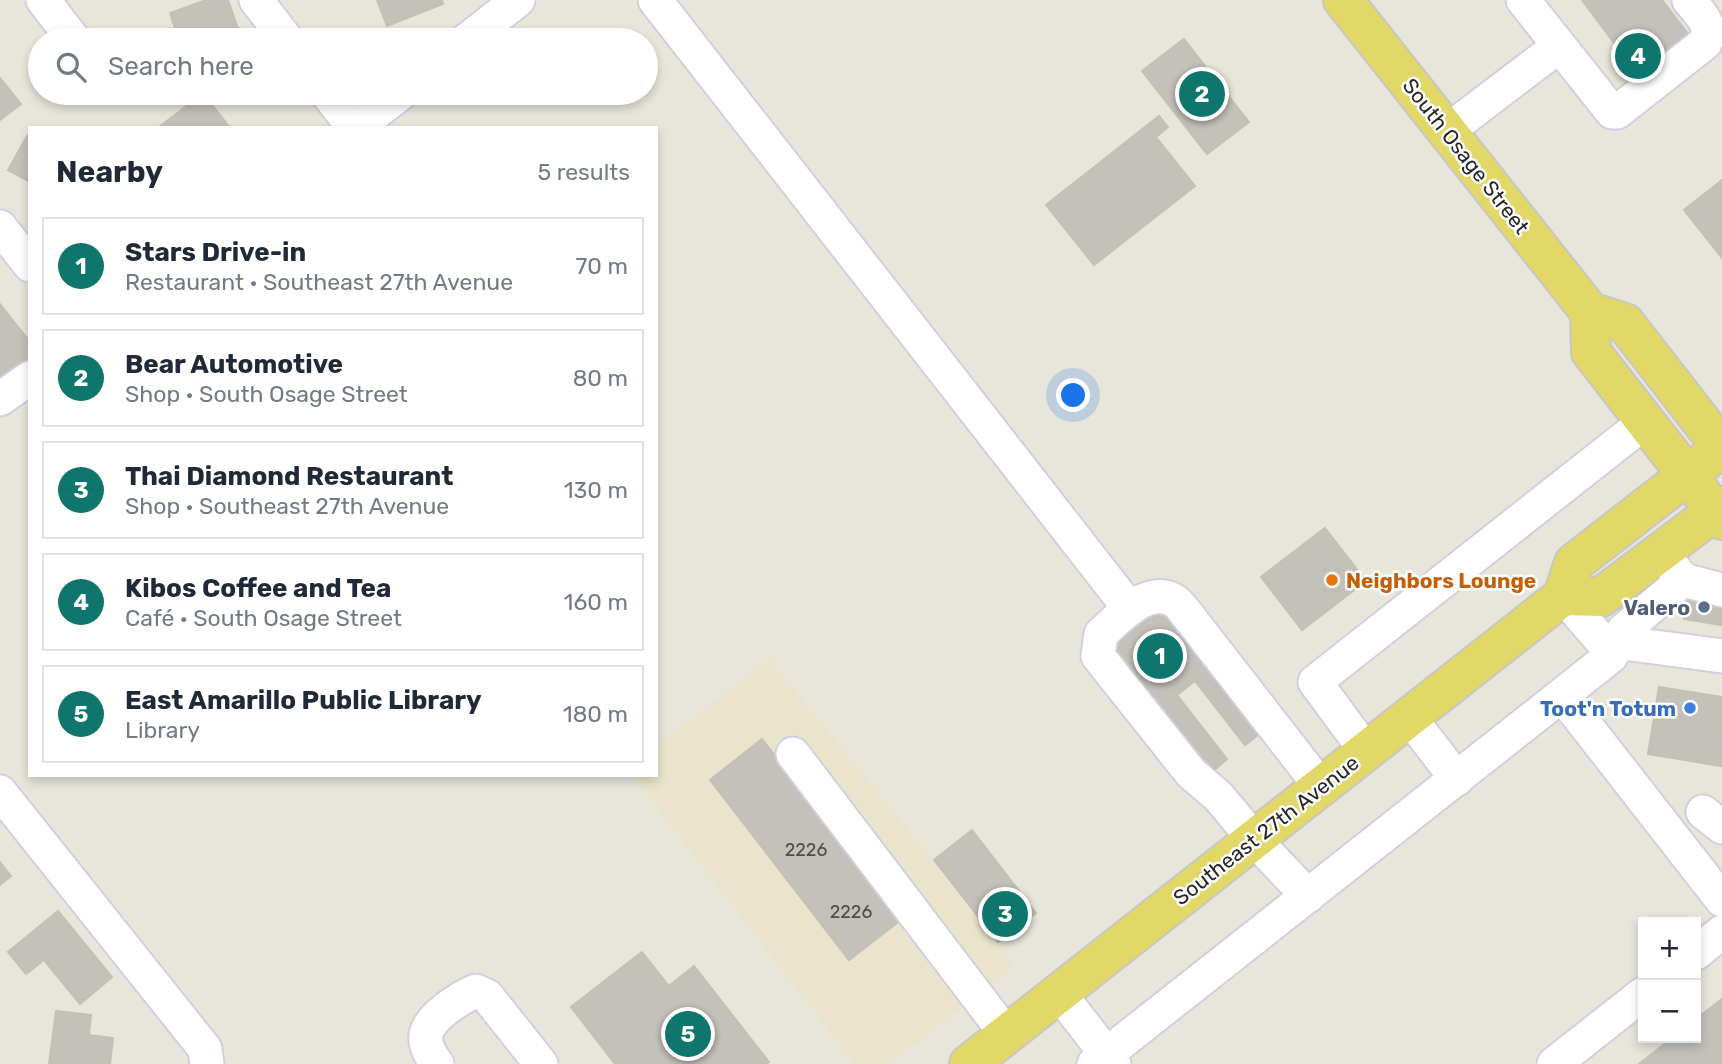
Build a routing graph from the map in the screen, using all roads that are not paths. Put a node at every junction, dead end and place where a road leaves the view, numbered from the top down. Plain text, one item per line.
1 (43, 0) edge
2 (256, 0) edge
3 (518, 0) edge
4 (654, 0) edge
5 (1343, 0) edge
6 (1523, 0) edge
7 (1689, 0) edge
8 (65, 28) edge
9 (278, 28) edge
10 (482, 28) edge
11 (1559, 46) junction
12 (337, 105) edge
13 (385, 105) edge
14 (353, 126) edge
15 (358, 126) edge
16 (1446, 132) junction
17 (0, 227) edge
18 (28, 262) edge
19 (1590, 312) junction
20 (28, 379) edge
21 (0, 399) edge
22 (1645, 422) junction
23 (1722, 448) edge
24 (1687, 475) junction
25 (1720, 513) edge
26 (1673, 566) junction
27 (1722, 590) edge
28 (1563, 596) junction
29 (1130, 609) junction
30 (1618, 643) junction
31 (1722, 656) edge
32 (1562, 695) junction
33 (1409, 717) junction
34 (1366, 751) junction
35 (793, 754) dead end
36 (1457, 779) junction
37 (1321, 786) junction
38 (0, 792) edge
39 (1254, 839) junction
40 (1308, 896) junction
41 (1722, 900) edge
42 (1722, 932) edge
43 (1701, 949) edge
44 (1059, 993) junction
45 (1638, 998) edge
46 (1006, 1034) junction
47 (1105, 1061) edge
48 (207, 1064) edge
49 (437, 1064) edge
50 (541, 1064) edge
51 (969, 1064) edge
52 (1554, 1064) edge

1 - 8 street
2 - 9 street
3 - 10 street
4 - 29 street
5 - 16 main road, South Osage Street
6 - 11 street
7 - 11 street
11 - 16 street
12 - 14 street
13 - 15 street
16 - 19 main road, South Osage Street
17 - 18 street
19 - 22 main road
19 - 23 main road
20 - 21 street
22 - 24 main road
22 - 34 street
23 - 24 main road
24 - 25 main road
24 - 28 main road
25 - 26 main road
26 - 27 street
26 - 28 main road
26 - 30 street
28 - 30 street
28 - 33 main road, Southeast 27th Avenue
29 - 37 street
29 - 39 street
30 - 31 street
30 - 32 street
32 - 36 street
32 - 41 street
33 - 34 main road, Southeast 27th Avenue
33 - 36 street
34 - 37 main road, Southeast 27th Avenue
35 - 46 street
36 - 40 street
37 - 39 main road, Southeast 27th Avenue
38 - 48 street
39 - 40 street
39 - 44 main road, Southeast 27th Avenue
40 - 47 street
42 - 43 street
44 - 46 main road, Southeast 27th Avenue
44 - 47 street
45 - 52 street
46 - 51 main road, Southeast 27th Avenue
49 - 50 street

